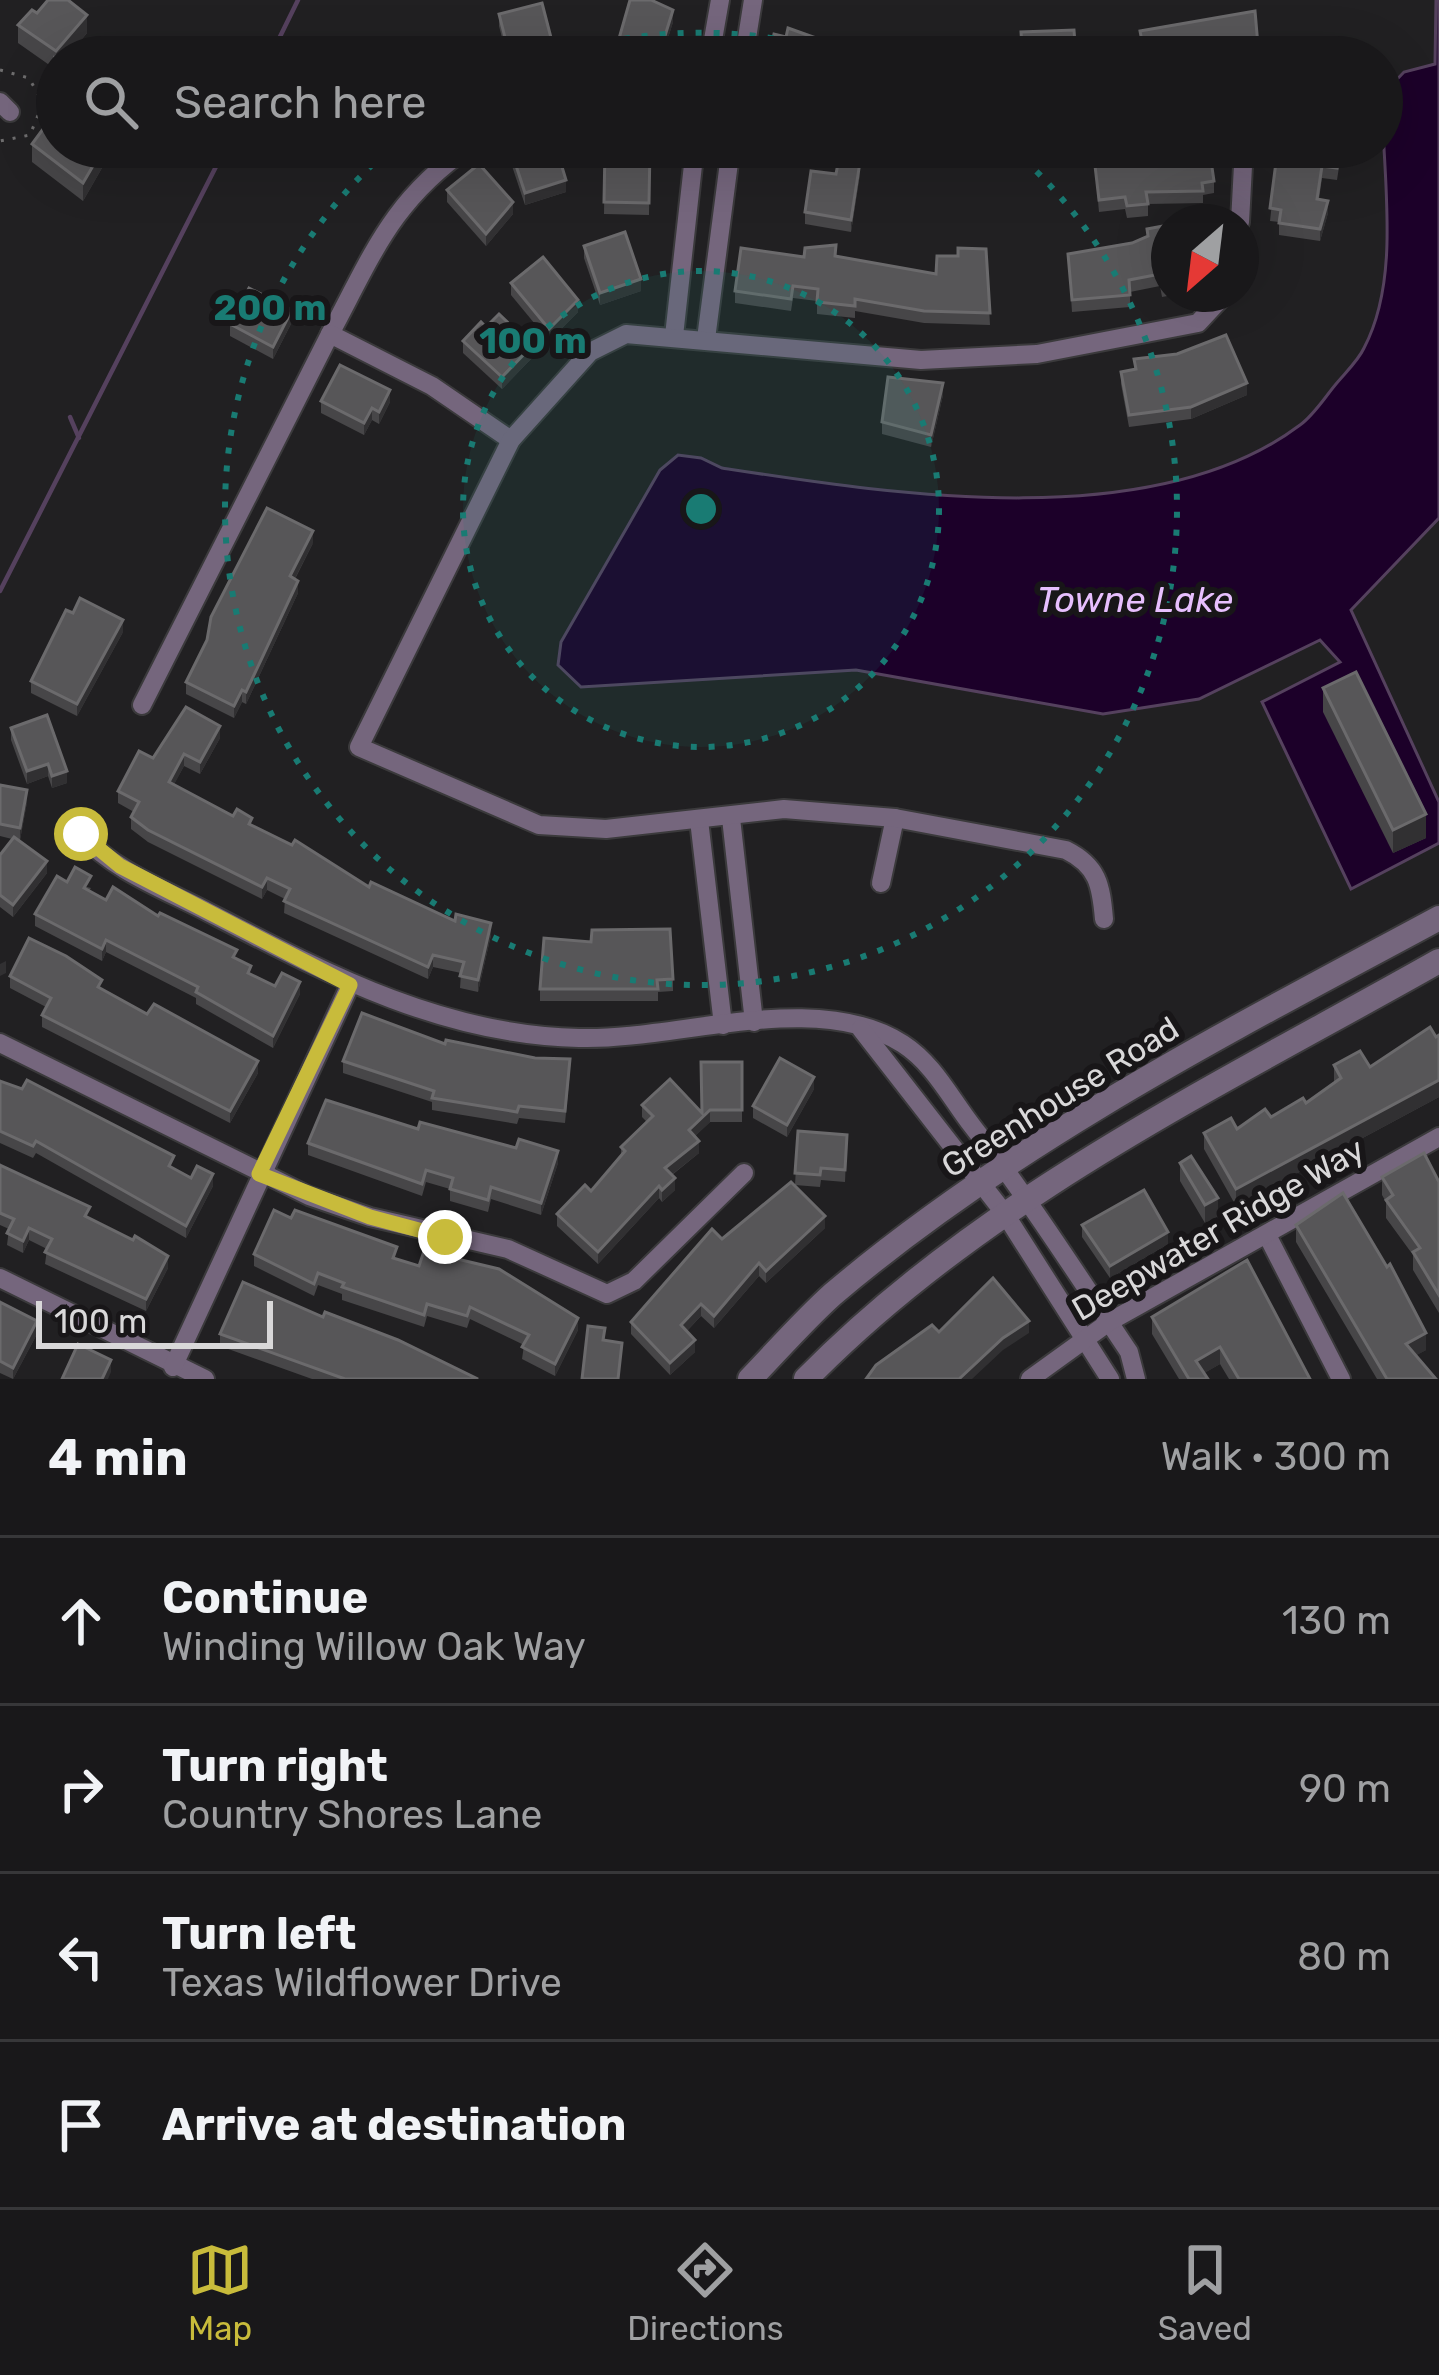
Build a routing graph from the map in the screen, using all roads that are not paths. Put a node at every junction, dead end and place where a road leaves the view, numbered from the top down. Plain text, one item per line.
1 (720, 0) edge
2 (753, 0) edge
3 (714, 36) edge
4 (747, 36) edge
5 (439, 168) edge
6 (693, 168) edge
7 (728, 168) edge
8 (1243, 168) edge
9 (1241, 204) edge
10 (1208, 312) edge
11 (330, 334) junction
12 (674, 336) junction
13 (706, 340) junction
14 (511, 440) junction
15 (142, 705) dead end
16 (731, 818) junction
17 (896, 818) junction
18 (699, 820) junction
19 (81, 834) dead end
20 (881, 883) dead end
21 (1439, 918) edge
22 (1103, 919) dead end
23 (1439, 961) edge
24 (350, 985) junction
25 (754, 1022) junction
26 (723, 1025) junction
27 (861, 1029) junction
28 (0, 1043) edge
29 (1439, 1137) edge
30 (1005, 1166) junction
31 (743, 1173) dead end
32 (259, 1174) junction
33 (980, 1184) junction
34 (1027, 1199) junction
35 (1005, 1214) junction
36 (1267, 1235) junction
37 (0, 1278) edge
38 (1109, 1322) junction
39 (1086, 1339) junction
40 (173, 1367) junction
41 (205, 1379) edge
42 (750, 1379) edge
43 (806, 1379) edge
44 (1030, 1379) edge
45 (1110, 1379) edge
46 (1136, 1379) edge
47 (1341, 1379) edge

1 - 3 street
2 - 4 street
5 - 11 street
6 - 12 street
7 - 13 street
8 - 9 street
10 - 13 street
11 - 14 street
11 - 15 street
12 - 13 street
12 - 14 street
14 - 18 street
16 - 17 street
16 - 18 street
16 - 25 street
17 - 20 street
17 - 22 street
18 - 26 street
19 - 24 street
21 - 30 street, Greenhouse Road
23 - 34 street, Greenhouse Road
24 - 26 street
24 - 32 street
25 - 26 street
25 - 27 street
27 - 30 street
27 - 33 street
28 - 32 street
29 - 36 street, Deepwater Ridge Way
30 - 33 street, Greenhouse Road
30 - 34 street
31 - 32 street
32 - 40 street
33 - 35 street
33 - 42 street, Greenhouse Road
34 - 35 street, Greenhouse Road
34 - 38 street
35 - 39 street
35 - 43 street, Greenhouse Road
36 - 38 street, Deepwater Ridge Way
36 - 47 street
37 - 40 street
38 - 39 street, Deepwater Ridge Way
38 - 46 street
39 - 44 street, Deepwater Ridge Way
39 - 45 street
40 - 41 street

